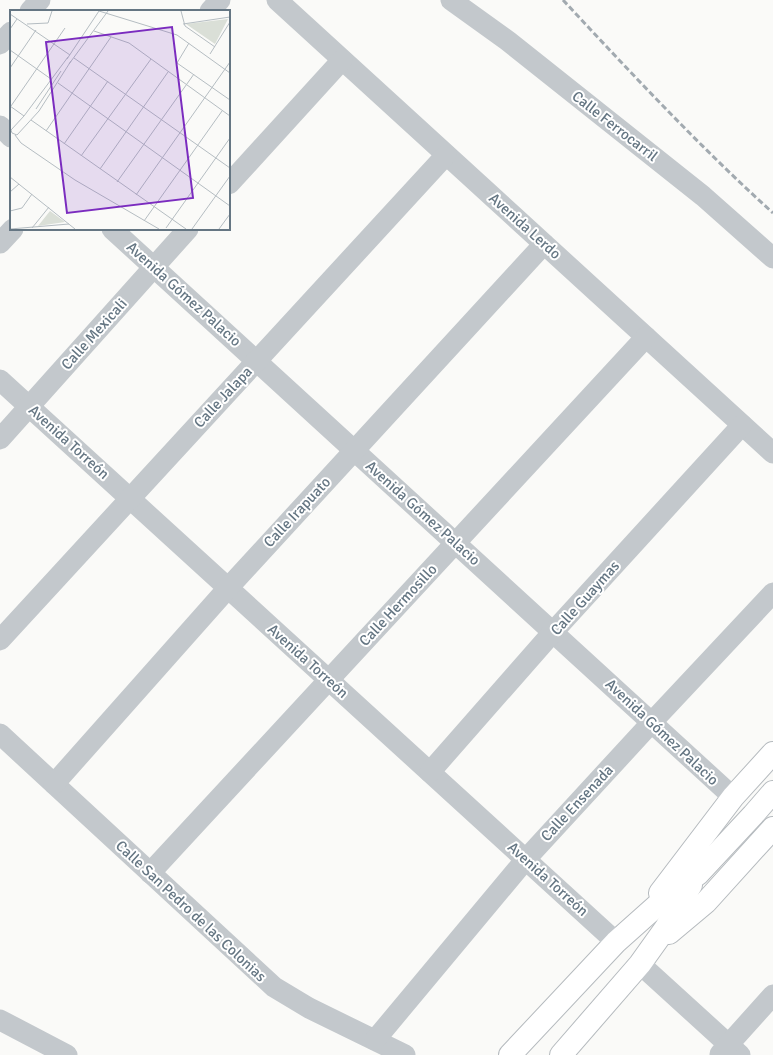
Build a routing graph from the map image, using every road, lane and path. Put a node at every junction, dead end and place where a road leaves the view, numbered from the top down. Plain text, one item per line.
1 (40, 0) edge
2 (220, 0) edge
3 (277, 0) edge
4 (452, 0) edge
5 (31, 10) edge
6 (211, 10) edge
7 (10, 33) edge
8 (0, 44) edge
9 (342, 60) junction
10 (0, 126) edge
11 (10, 135) edge
12 (446, 155) junction
13 (230, 183) edge
14 (12, 230) edge
15 (113, 230) edge
16 (187, 230) edge
17 (0, 243) edge
18 (544, 244) junction
19 (773, 258) edge
20 (154, 267) junction
21 (646, 337) junction
22 (256, 361) junction
23 (0, 380) edge
24 (30, 406) junction
25 (742, 425) junction
26 (0, 439) edge
27 (354, 450) junction
28 (773, 453) edge
29 (130, 498) junction
30 (455, 543) junction
31 (228, 588) junction
32 (773, 593) edge
33 (553, 632) junction
34 (0, 640) edge
35 (329, 680) junction
36 (652, 722) junction
37 (0, 734) edge
38 (773, 753) edge
39 (430, 772) junction
40 (54, 784) junction
41 (773, 792) edge
42 (733, 797) junction
43 (773, 829) edge
44 (526, 859) junction
45 (150, 873) junction
46 (698, 874) junction
47 (636, 924) junction
48 (616, 942) junction
49 (646, 956) junction
50 (773, 995) edge
51 (0, 1020) edge
52 (375, 1040) junction
53 (729, 1051) edge
54 (67, 1055) edge
55 (405, 1055) edge
56 (510, 1055) edge
57 (561, 1055) edge

1 - 5 street
2 - 6 street
3 - 9 street, Avenida Lerdo
4 - 19 street, Calle Ferrocarril
7 - 8 street
9 - 12 street, Avenida Lerdo
9 - 13 street
10 - 11 street
12 - 18 street, Avenida Lerdo
12 - 22 street, Calle Jalapa
14 - 17 street
15 - 20 street, Avenida Gómez Palacio
16 - 20 street, Calle Mexicali
18 - 21 street, Avenida Lerdo
18 - 27 street, Calle Irapuato
20 - 22 street, Avenida Gómez Palacio
20 - 24 street, Calle Mexicali
21 - 25 street, Avenida Lerdo
21 - 30 street, Calle Hermosillo
22 - 27 street, Avenida Gómez Palacio
22 - 29 street, Calle Jalapa
23 - 24 street, Avenida Torreón
24 - 26 street, Calle Mexicali
24 - 29 street, Avenida Torreón
25 - 28 street, Avenida Lerdo
25 - 33 street, Calle Guaymas
27 - 30 street, Avenida Gómez Palacio
27 - 31 street, Calle Irapuato
29 - 31 street, Avenida Torreón
29 - 34 street, Calle Jalapa
30 - 33 street, Avenida Gómez Palacio
30 - 35 street, Calle Hermosillo
31 - 35 street, Avenida Torreón
31 - 40 street, Calle Irapuato
32 - 36 street, Calle Ensenada
33 - 36 street, Avenida Gómez Palacio
33 - 39 street, Calle Guaymas
35 - 39 street, Avenida Torreón
35 - 45 street, Calle Hermosillo
36 - 42 street, Avenida Gómez Palacio
36 - 44 street, Calle Ensenada
37 - 40 street, Calle San Pedro de las Colonias
38 - 42 main road
39 - 44 street, Avenida Torreón
40 - 45 street, Calle San Pedro de las Colonias
41 - 46 main road
42 - 47 main road
43 - 49 main road
44 - 48 street, Avenida Torreón
44 - 52 street, Calle Ensenada
45 - 52 street, Calle San Pedro de las Colonias
46 - 47 main road
46 - 49 main road
47 - 48 main road
48 - 56 main road
49 - 53 street
49 - 57 main road
50 - 53 street
51 - 54 street
52 - 55 street, Calle San Pedro de las Colonias

